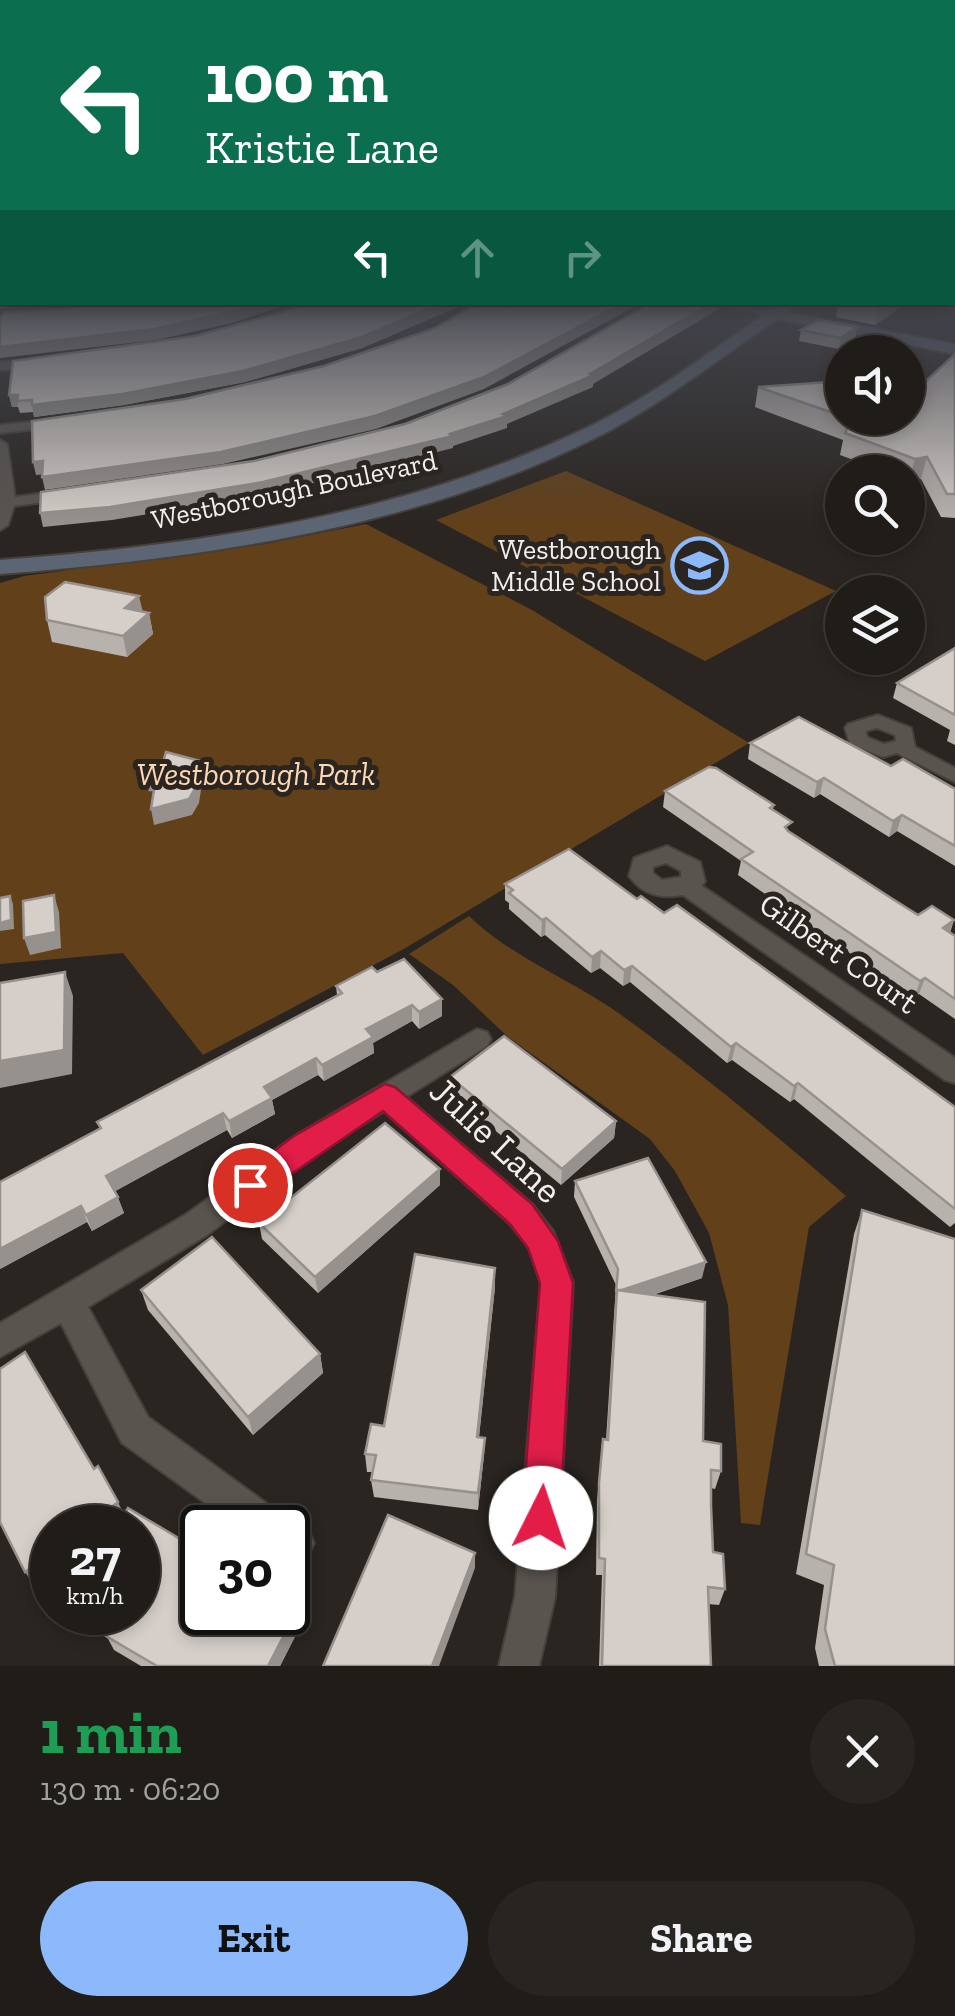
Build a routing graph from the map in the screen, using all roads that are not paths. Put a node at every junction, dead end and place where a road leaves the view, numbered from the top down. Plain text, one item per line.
1 (669, 370) edge
2 (687, 370) edge
3 (68, 422) edge
4 (0, 429) edge
5 (0, 444) edge
6 (86, 493) edge
7 (8, 502) junction
8 (0, 525) edge
9 (0, 550) edge
10 (0, 567) edge
11 (902, 748) dead end
12 (955, 776) edge
13 (686, 886) dead end
14 (477, 1038) dead end
15 (955, 1072) edge
16 (385, 1096) junction
17 (68, 1302) junction
18 (0, 1341) edge
19 (241, 1505) edge
20 (519, 1666) edge

1 - 9 main road, Westborough Boulevard
2 - 10 main road, Westborough Boulevard
3 - 4 street
5 - 7 street
6 - 7 street
7 - 8 street
11 - 12 street
13 - 15 street, Gilbert Court
14 - 16 street
16 - 17 street
16 - 20 street, Julie Lane
17 - 18 street
17 - 19 street

